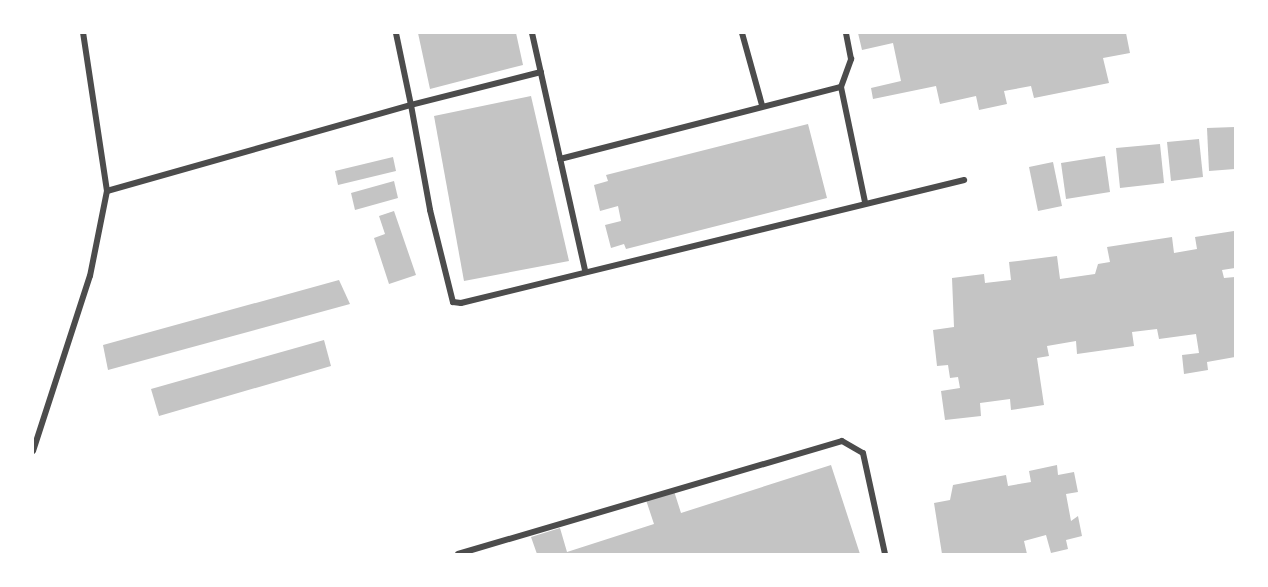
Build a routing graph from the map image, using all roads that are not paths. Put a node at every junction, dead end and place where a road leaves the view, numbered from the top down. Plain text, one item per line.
1 (83, 33) edge
2 (396, 33) edge
3 (532, 33) edge
4 (741, 33) edge
5 (846, 33) edge
6 (541, 72) junction
7 (841, 87) junction
8 (411, 105) junction
9 (762, 105) junction
10 (560, 159) junction
11 (964, 180) dead end
12 (107, 191) junction
13 (865, 202) junction
14 (585, 270) junction
15 (33, 452) edge
16 (458, 554) edge
17 (885, 554) edge

1 - 12 street
2 - 8 street
3 - 6 street
4 - 9 street
5 - 7 street
6 - 8 street
6 - 10 street
7 - 9 street
7 - 13 street
8 - 12 street
8 - 14 street
9 - 10 street
10 - 14 street
11 - 13 street
12 - 15 street
13 - 14 street
16 - 17 street

